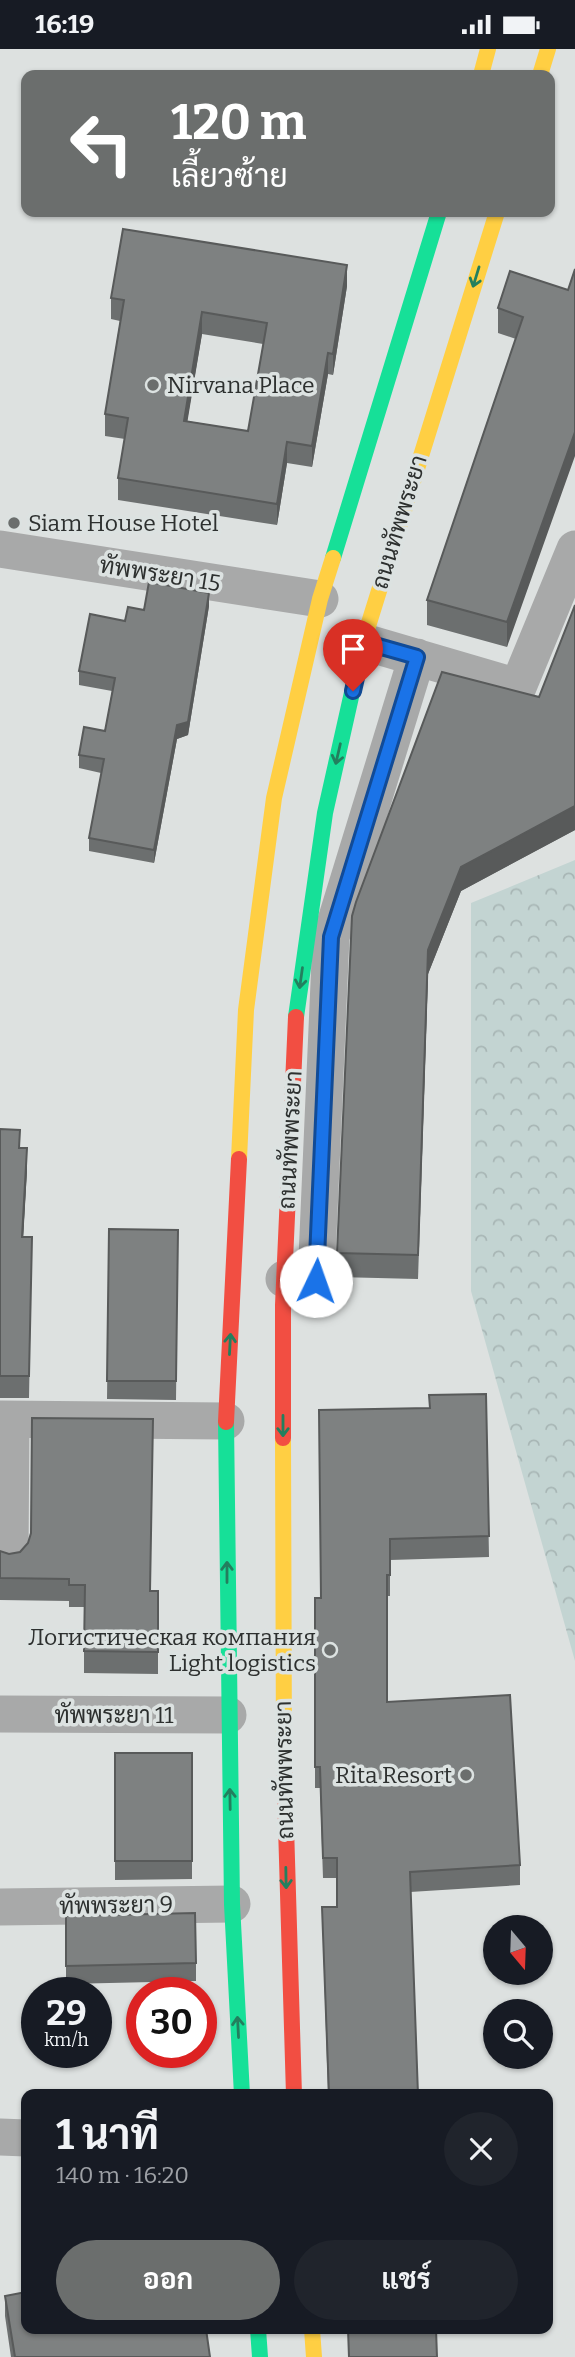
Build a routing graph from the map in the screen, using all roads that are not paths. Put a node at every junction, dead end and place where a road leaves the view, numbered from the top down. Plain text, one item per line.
1 (488, 49) edge
2 (548, 49) edge
3 (482, 70) edge
4 (542, 70) edge
5 (437, 217) edge
6 (495, 217) edge
7 (0, 549) edge
8 (575, 549) edge
9 (320, 599) junction
10 (364, 642) junction
11 (417, 657) junction
12 (284, 1279) junction
13 (5, 1420) edge
14 (226, 1420) junction
15 (10, 1555) edge
16 (0, 1714) edge
17 (228, 1715) junction
18 (232, 1904) junction
19 (0, 1907) edge
20 (242, 2089) edge
21 (294, 2089) edge
22 (0, 2137) edge
23 (21, 2138) edge
24 (258, 2334) edge
25 (312, 2334) edge
26 (260, 2357) edge
27 (314, 2357) edge

1 - 3 main road
2 - 4 main road
5 - 9 main road
6 -> 10 main road, ถนนทัพพระยา
7 - 9 street, ทัพพระยา 15
8 - 11 street
14 -> 9 main road
10 - 11 street
10 -> 12 main road, ถนนทัพพระยา
11 - 12 street
12 -> 21 main road, ถนนทัพพระยา
13 - 14 street
13 - 15 street
17 -> 14 main road
16 - 17 street, ทัพพระยา 11
18 -> 17 main road
18 - 19 street, ทัพพระยา 9
20 -> 18 main road
22 - 23 street
24 - 26 main road
25 - 27 main road

